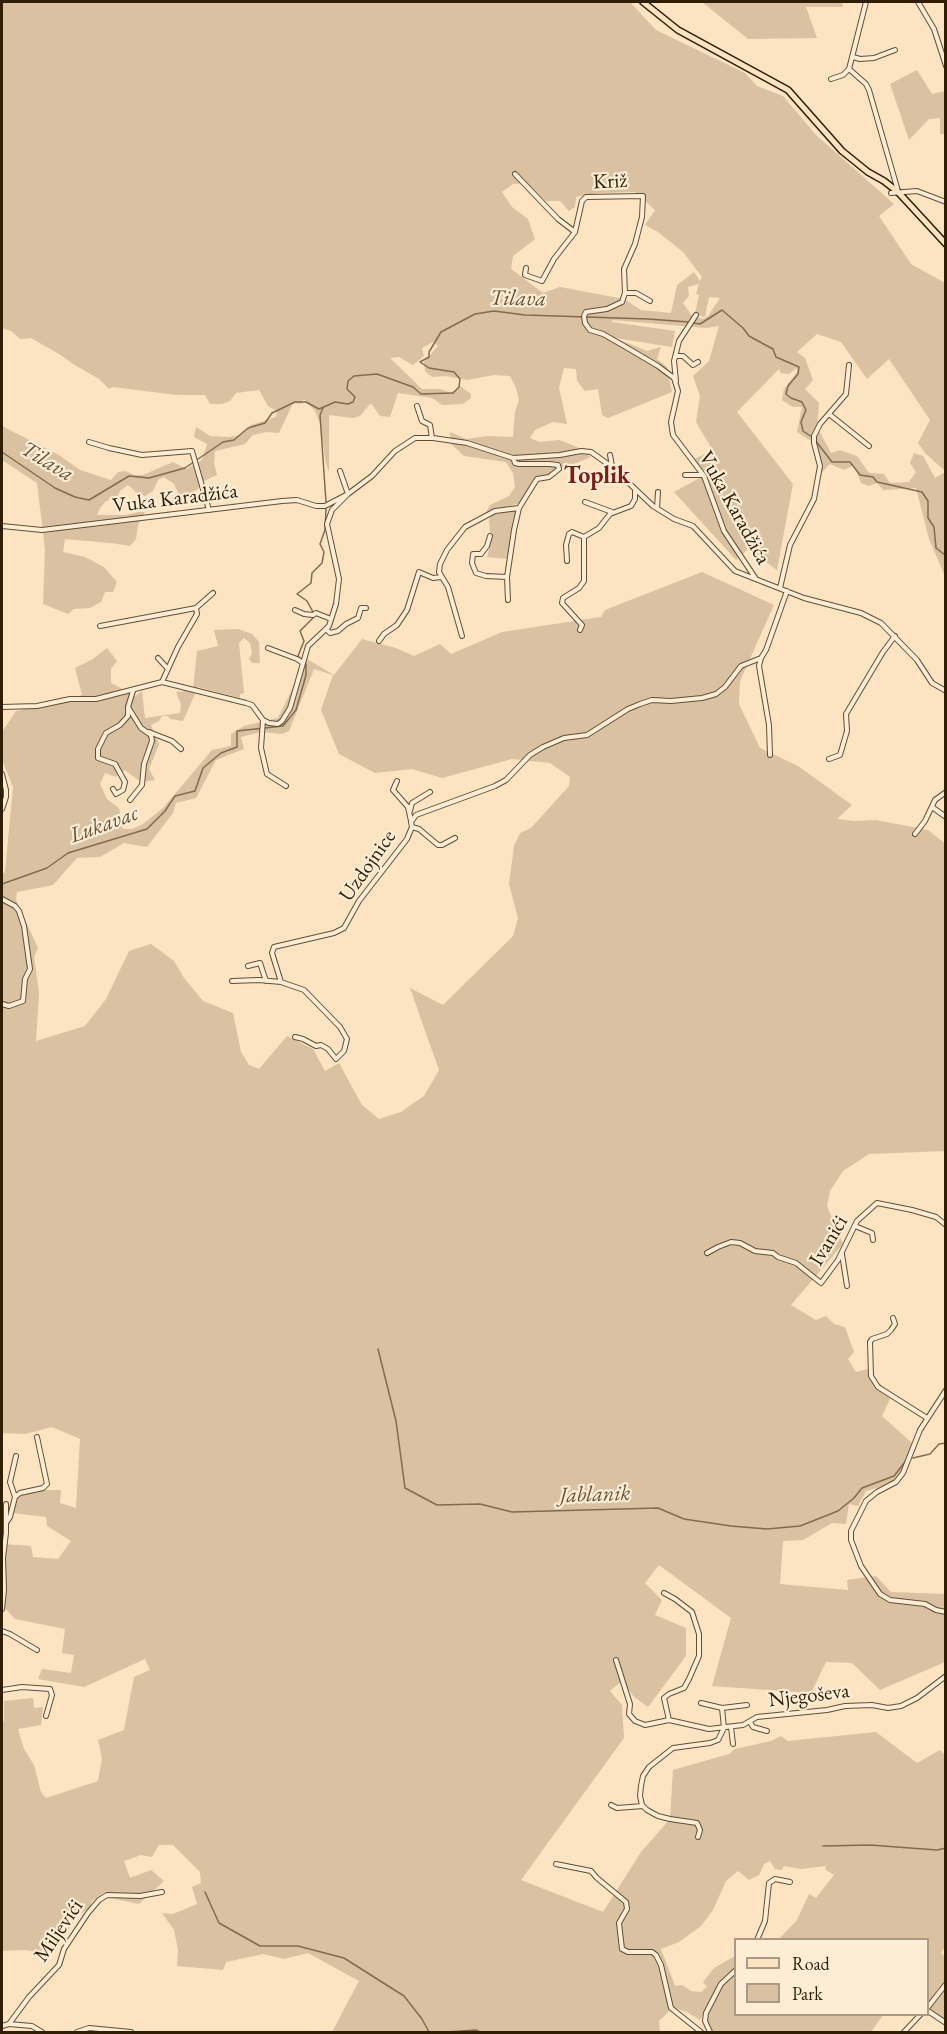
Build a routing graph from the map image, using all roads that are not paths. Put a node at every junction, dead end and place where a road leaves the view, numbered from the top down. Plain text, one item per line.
1 (643, 2) edge
2 (866, 2) edge
3 (918, 2) edge
4 (895, 51) dead end
5 (853, 57) junction
6 (945, 66) edge
7 (849, 69) junction
8 (831, 79) dead end
9 (515, 174) dead end
10 (895, 192) junction
11 (945, 202) edge
12 (575, 232) junction
13 (945, 244) edge
14 (526, 268) dead end
15 (626, 293) junction
16 (650, 301) dead end
17 (696, 315) dead end
18 (675, 356) junction
19 (698, 362) dead end
20 (849, 365) dead end
21 (677, 384) junction
22 (417, 406) dead end
23 (829, 414) junction
24 (432, 438) junction
25 (89, 442) dead end
26 (869, 446) dead end
27 (610, 455) dead end
28 (513, 458) junction
29 (612, 467) junction
30 (688, 469) dead end
31 (340, 471) dead end
32 (685, 475) dead end
33 (691, 475) junction
34 (703, 475) junction
35 (635, 490) junction
36 (658, 492) dead end
37 (348, 494) junction
38 (585, 502) dead end
39 (519, 508) junction
40 (657, 508) junction
41 (209, 510) junction
42 (613, 513) junction
43 (2, 526) edge
44 (490, 536) dead end
45 (584, 537) junction
46 (567, 561) dead end
47 (441, 577) junction
48 (507, 577) junction
49 (756, 580) junction
50 (780, 588) junction
51 (787, 591) junction
52 (213, 593) dead end
53 (508, 600) dead end
54 (196, 608) junction
55 (366, 608) dead end
56 (295, 610) dead end
57 (331, 619) junction
58 (100, 626) dead end
59 (326, 629) junction
60 (580, 630) dead end
61 (462, 636) dead end
62 (895, 636) junction
63 (380, 641) dead end
64 (268, 648) dead end
65 (158, 658) dead end
66 (761, 658) junction
67 (303, 663) junction
68 (168, 669) junction
69 (162, 682) junction
70 (133, 691) junction
71 (945, 691) edge
72 (2, 707) edge
73 (128, 707) junction
74 (263, 720) junction
75 (149, 732) junction
76 (181, 749) dead end
77 (770, 755) dead end
78 (829, 759) dead end
79 (2, 774) edge
80 (397, 781) dead end
81 (286, 786) dead end
82 (113, 789) dead end
83 (430, 792) dead end
84 (945, 792) edge
85 (130, 800) dead end
86 (932, 807) junction
87 (2, 809) edge
88 (410, 813) junction
89 (945, 817) edge
90 (412, 824) junction
91 (915, 834) dead end
92 (455, 838) dead end
93 (2, 899) edge
94 (248, 966) dead end
95 (232, 981) dead end
96 (266, 981) junction
97 (281, 982) junction
98 (2, 1004) edge
99 (295, 1037) dead end
100 (945, 1225) edge
101 (855, 1226) junction
102 (873, 1240) dead end
103 (707, 1253) dead end
104 (842, 1253) junction
105 (847, 1286) dead end
106 (893, 1318) dead end
107 (945, 1390) edge
108 (927, 1418) junction
109 (38, 1437) dead end
110 (16, 1455) dead end
111 (15, 1497) junction
112 (6, 1504) dead end
113 (6, 1523) junction
114 (2, 1568) edge
115 (664, 1593) dead end
116 (2, 1609) edge
117 (945, 1612) edge
118 (2, 1631) edge
119 (37, 1650) dead end
120 (616, 1660) dead end
121 (945, 1676) edge
122 (2, 1690) edge
123 (701, 1703) dead end
124 (747, 1705) dead end
125 (722, 1708) junction
126 (46, 1716) dead end
127 (669, 1719) junction
128 (750, 1722) junction
129 (731, 1727) junction
130 (724, 1728) junction
131 (767, 1731) dead end
132 (733, 1744) dead end
133 (611, 1805) dead end
134 (644, 1806) junction
135 (698, 1837) dead end
136 (556, 1864) dead end
137 (790, 1882) dead end
138 (162, 1892) dead end
139 (758, 1938) edge
140 (734, 1971) edge
141 (945, 1984) edge
142 (929, 2006) edge
143 (929, 2011) edge
144 (919, 2016) edge
145 (945, 2023) edge
146 (9, 2024) junction
147 (2, 2026) edge
148 (42, 2032) edge
149 (77, 2032) edge
150 (131, 2032) edge
151 (701, 2032) edge
152 (710, 2032) edge
153 (904, 2032) edge

1 - 10 main road
2 - 5 street
3 - 6 street
4 - 5 street
5 - 7 street
7 - 8 street
7 - 10 street
9 - 12 street
10 - 11 street
10 - 13 main road
12 - 14 street, Križ
12 - 15 street, Križ
15 - 16 street
15 - 21 street
17 - 18 street, Vuka Karadžića
18 - 19 street
18 - 21 street, Vuka Karadžića
20 - 23 street, Vuka Karadžića
21 - 34 street, Vuka Karadžića
22 - 24 street
23 - 26 street
23 - 50 street, Vuka Karadžića
24 - 28 street, Vuka Karadžića
24 - 37 street, Vuka Karadžića
25 - 41 street
27 - 29 street
28 - 29 street, Vuka Karadžića
28 - 39 street, Vuka Karadžića
29 - 35 street, Vuka Karadžića
30 - 33 street
31 - 37 street
32 - 33 street
33 - 34 street
34 - 49 street, Vuka Karadžića
35 - 40 street, Vuka Karadžića
35 - 42 street
36 - 40 street
37 - 41 street, Vuka Karadžića
37 - 57 street, Vuka Karadžića
38 - 42 street
39 - 47 street
39 - 48 street, Vuka Karadžića
40 - 49 street, Vuka Karadžića
41 - 43 street, Vuka Karadžića
42 - 45 street
44 - 48 street
45 - 46 street
45 - 60 street
47 - 61 street
47 - 63 street
48 - 53 street, Vuka Karadžića
49 - 50 street, Vuka Karadžića
50 - 51 street, Vuka Karadžića
51 - 62 street, Vuka Karadžića
51 - 66 street
52 - 54 street
54 - 58 street
54 - 68 street
55 - 59 street
56 - 57 street
57 - 59 street, Vuka Karadžića
59 - 67 street, Vuka Karadžića
62 - 71 street, Vuka Karadžića
62 - 78 street
64 - 67 street
65 - 68 street
66 - 77 street
66 - 90 street, Uzdojnice
67 - 74 street, Vuka Karadžića
68 - 69 street
69 - 70 street
69 - 74 street
70 - 72 street
70 - 73 street
73 - 75 street
73 - 82 street
74 - 81 street
75 - 76 street
75 - 85 street
79 - 87 street
80 - 88 street
83 - 88 street
84 - 86 street
86 - 89 street
86 - 91 street
88 - 90 street
90 - 92 street
90 - 97 street, Uzdojnice
93 - 98 street
94 - 96 street
95 - 96 street
96 - 97 street
97 - 99 street
100 - 101 street, Ivanići
101 - 102 street
101 - 104 street, Ivanići
103 - 104 street, Ivanići
104 - 105 street
106 - 108 street
107 - 108 street
108 - 117 street
109 - 111 street
110 - 111 street
111 - 113 street
112 - 113 street
113 - 114 street
114 - 116 street
115 - 127 street
118 - 119 street
120 - 127 street, Njegoševa
121 - 128 street, Njegoševa
122 - 126 street
123 - 125 street
124 - 125 street
125 - 130 street
127 - 130 street, Njegoševa
128 - 129 street, Njegoševa
128 - 131 street
129 - 130 street, Njegoševa
129 - 132 street
130 - 134 street
133 - 134 street
134 - 135 street
136 - 151 street
137 - 139 street
138 - 146 street, Miljevići
140 - 152 street
141 - 142 street
143 - 145 street
144 - 153 street
146 - 147 street
146 - 148 street
149 - 150 street

